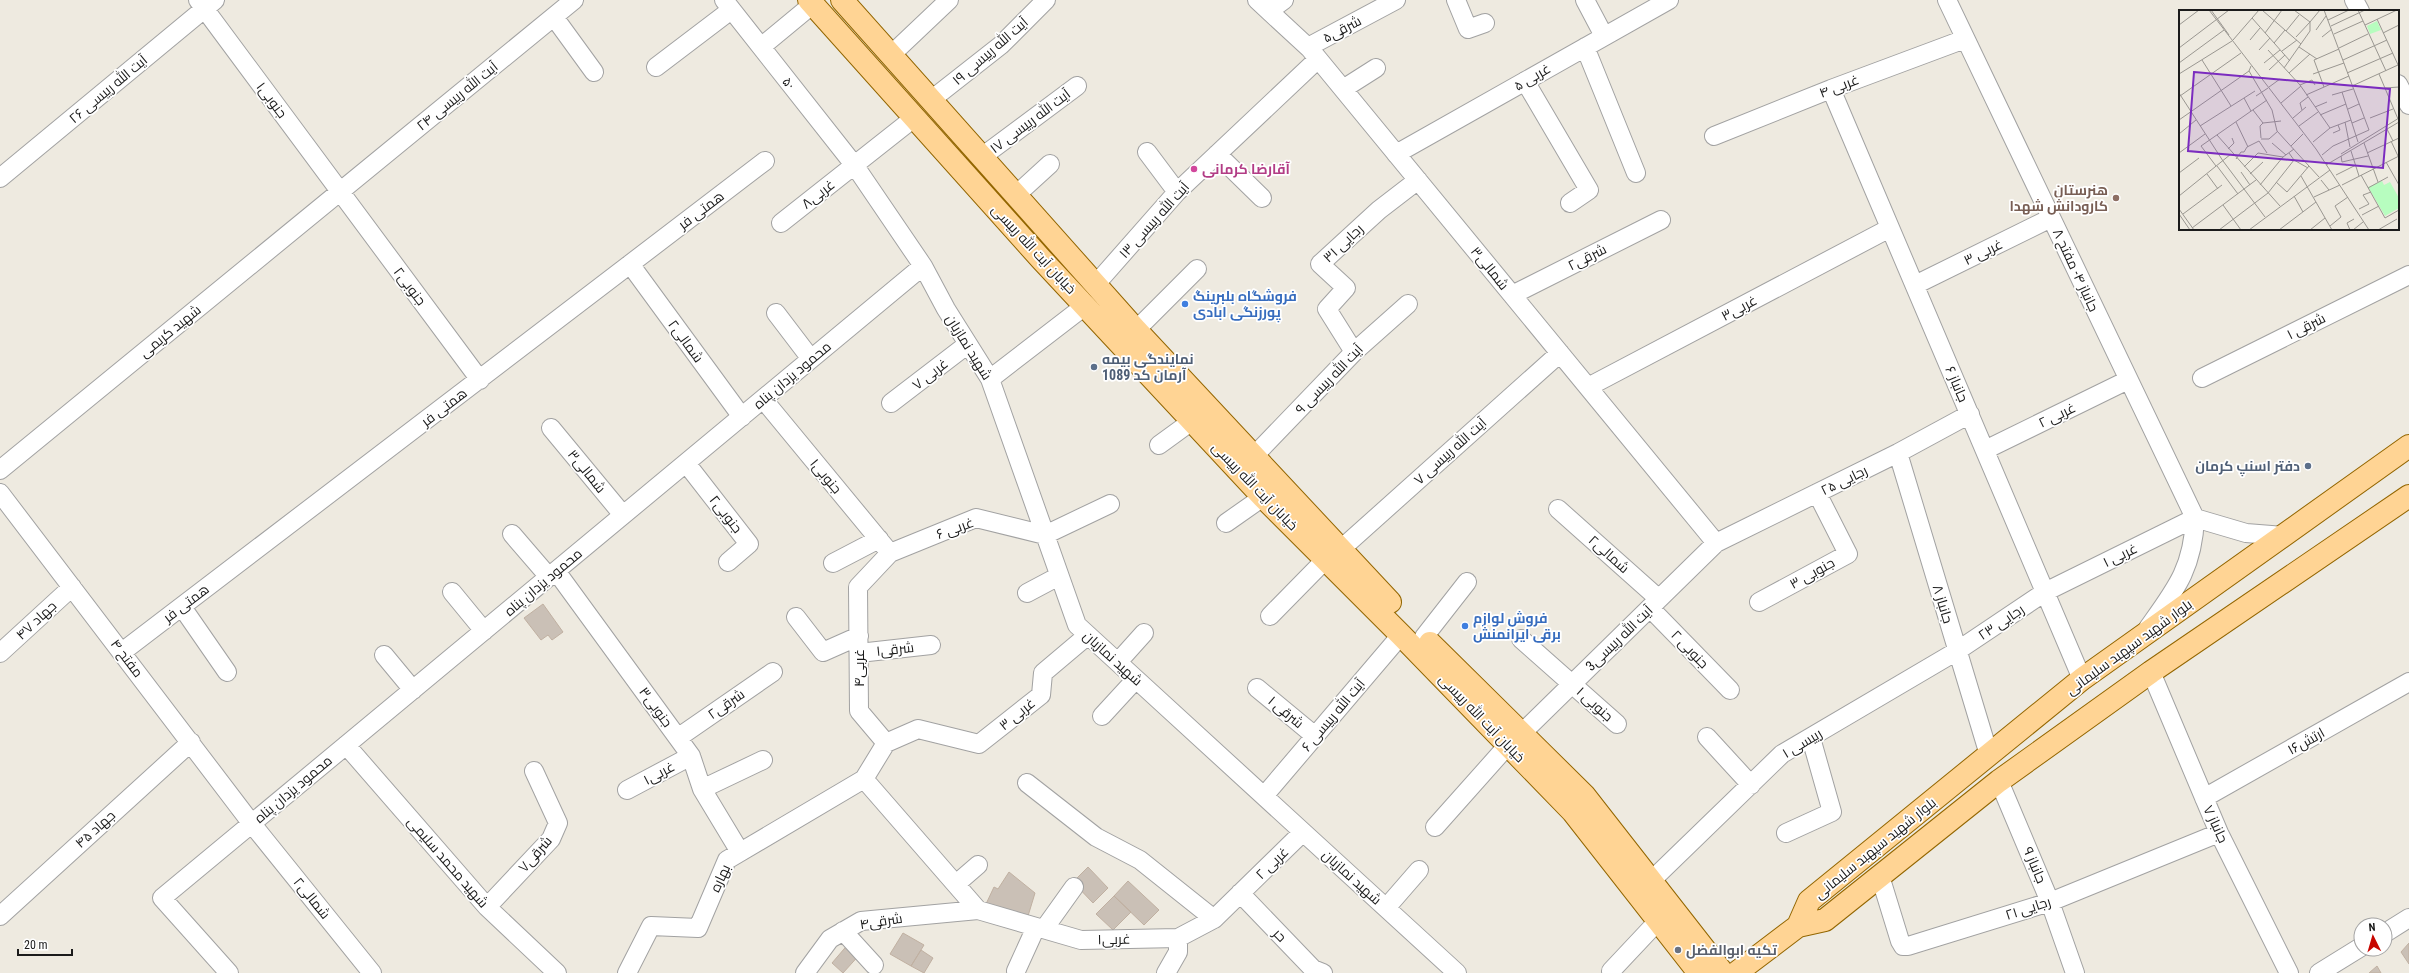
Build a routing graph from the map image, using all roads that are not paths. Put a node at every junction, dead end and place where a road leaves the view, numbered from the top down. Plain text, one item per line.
1 (574, 0) edge
2 (842, 0) edge
3 (949, 0) edge
4 (1046, 0) edge
5 (1284, 0) edge
6 (1396, 0) edge
7 (1456, 0) edge
8 (1585, 0) edge
9 (1669, 0) edge
10 (2354, 0) edge
11 (1950, 1) edge
12 (811, 2) edge
13 (206, 3) edge
14 (728, 5) edge
15 (1263, 5) edge
16 (2359, 10) edge
17 (554, 17) junction
18 (1485, 23) dead end
19 (1604, 36) junction
20 (1965, 39) junction
21 (761, 47) junction
22 (1585, 47) junction
23 (1313, 53) junction
24 (892, 54) junction
25 (656, 67) dead end
26 (1376, 68) dead end
27 (594, 72) dead end
28 (1525, 81) junction
29 (1077, 86) dead end
30 (2399, 86) edge
31 (1344, 89) junction
32 (1831, 89) junction
33 (931, 100) junction
34 (2409, 105) edge
35 (914, 118) junction
36 (1714, 136) dead end
37 (1147, 152) dead end
38 (1217, 154) junction
39 (1396, 154) junction
40 (983, 156) junction
41 (765, 161) dead end
42 (1050, 164) dead end
43 (855, 166) junction
44 (1636, 173) dead end
45 (0, 178) edge
46 (1418, 180) junction
47 (340, 192) junction
48 (1177, 192) junction
49 (1016, 195) junction
50 (1262, 198) dead end
51 (1570, 203) dead end
52 (998, 210) junction
53 (2051, 218) junction
54 (1661, 220) dead end
55 (781, 223) dead end
56 (1890, 228) junction
57 (630, 264) junction
58 (923, 266) junction
59 (1198, 269) dead end
60 (2409, 275) edge
61 (1096, 284) junction
62 (1915, 285) junction
63 (1512, 295) junction
64 (1408, 304) dead end
65 (1086, 305) junction
66 (776, 313) dead end
67 (1136, 330) junction
68 (968, 344) junction
69 (1354, 352) junction
70 (1560, 353) junction
71 (811, 359) junction
72 (2202, 378) dead end
73 (990, 379) junction
74 (480, 380) junction
75 (2128, 380) junction
76 (1588, 387) junction
77 (763, 399) junction
78 (891, 403) dead end
79 (1970, 414) junction
80 (742, 417) junction
81 (1192, 420) junction
82 (551, 428) dead end
83 (1159, 445) dead end
84 (2409, 446) edge
85 (1985, 450) junction
86 (1898, 453) junction
87 (1253, 457) junction
88 (686, 463) junction
89 (0, 470) edge
90 (0, 493) edge
91 (1817, 493) junction
92 (2409, 496) edge
93 (1263, 497) junction
94 (1110, 504) dead end
95 (1558, 509) dead end
96 (623, 515) junction
97 (2195, 518) junction
98 (1226, 523) dead end
99 (512, 534) dead end
100 (1045, 535) junction
101 (2284, 536) junction
102 (878, 539) junction
103 (1716, 543) junction
104 (890, 553) junction
105 (1333, 554) junction
106 (728, 562) dead end
107 (833, 563) dead end
108 (552, 574) junction
109 (1059, 576) junction
110 (1467, 582) dead end
111 (72, 587) junction
112 (452, 592) dead end
113 (2045, 592) junction
114 (1027, 593) dead end
115 (1759, 602) dead end
116 (1654, 603) junction
117 (182, 607) junction
118 (1270, 616) dead end
119 (796, 617) dead end
120 (484, 631) junction
121 (1144, 633) dead end
122 (1088, 635) junction
123 (1401, 635) junction
124 (2142, 636) junction
125 (1424, 637) junction
126 (1521, 639) dead end
127 (859, 644) junction
128 (931, 645) dead end
129 (1957, 651) junction
130 (122, 652) junction
131 (0, 653) edge
132 (384, 655) dead end
133 (1118, 662) junction
134 (227, 672) dead end
135 (773, 672) dead end
136 (2151, 672) junction
137 (1136, 679) junction
138 (2082, 679) junction
139 (2409, 682) edge
140 (1573, 684) junction
141 (1257, 688) dead end
142 (413, 690) junction
143 (1730, 690) dead end
144 (1102, 716) dead end
145 (1617, 724) dead end
146 (1315, 736) junction
147 (678, 737) junction
148 (1707, 737) dead end
149 (1811, 738) junction
150 (1515, 739) junction
151 (191, 742) junction
152 (886, 743) junction
153 (346, 745) junction
154 (1989, 755) junction
155 (691, 756) junction
156 (763, 760) dead end
157 (534, 771) dead end
158 (864, 779) junction
159 (1999, 781) junction
160 (1027, 783) dead end
161 (1751, 785) junction
162 (702, 789) junction
163 (627, 790) dead end
164 (1264, 796) junction
165 (2204, 798) junction
166 (252, 824) junction
167 (1436, 827) dead end
168 (1303, 832) junction
169 (1786, 833) dead end
170 (2219, 833) junction
171 (740, 852) junction
172 (978, 865) dead end
173 (1419, 870) dead end
174 (1880, 876) junction
175 (1652, 880) junction
176 (956, 884) junction
177 (1074, 887) dead end
178 (1240, 893) junction
179 (2050, 902) junction
180 (487, 907) junction
181 (1386, 908) junction
182 (978, 910) junction
183 (0, 916) edge
184 (2409, 918) edge
185 (1214, 919) junction
186 (1658, 921) junction
187 (1798, 926) junction
188 (1040, 928) junction
189 (2393, 928) edge
190 (843, 931) junction
191 (1178, 938) junction
192 (2353, 952) edge
193 (874, 965) dead end
194 (546, 970) edge
195 (1016, 971) dead end
196 (1611, 971) dead end
197 (1315, 972) edge
198 (2073, 972) edge
199 (229, 973) edge
200 (372, 973) edge
201 (627, 973) edge
202 (806, 973) edge
203 (1166, 973) edge
204 (1457, 973) edge
205 (1699, 973) edge
206 (1724, 973) edge
207 (1736, 973) edge
208 (2289, 973) edge
209 (2319, 973) edge

1 - 17 street, آیت الله رییسی ۲۴
2 - 24 main road, خیابان آیت الله رییسی
3 - 24 street
4 - 33 street, آیت الله رییسی ۱۹
5 - 15 street
6 - 23 street, شرقی۵
7 - 18 street
8 - 19 street
9 - 19 street, غربی ۵
10 - 16 street
11 - 20 street, جانباز ۴- مفتح ۸
12 - 21 street
12 - 35 main road, خیابان آیت الله رییسی
13 - 45 street, آیت الله رییسی ۲۶
13 - 47 street, جنوبی۱
14 - 21 street, ۵۰
14 - 25 street
15 - 23 street, شمالی۳
17 - 27 street
17 - 47 street, آیت الله رییسی ۲۴
19 - 22 street, غربی ۵
20 - 32 street, غربی ۴
20 - 53 street, جانباز ۴- مفتح ۸
21 - 43 street, ۵۰
22 - 28 street, غربی ۵
22 - 44 street
23 - 31 street, شمالی۳
23 - 38 street, آیت الله رییسی ۱۳
24 - 33 main road, خیابان آیت الله رییسی
26 - 31 street
28 - 39 street, غربی ۵
28 - 51 street
29 - 40 street, آیت الله رییسی ۱۷
30 - 34 street
31 - 39 street, شمالی۳
32 - 36 street, غربی ۴
32 - 56 street, جانباز ۶
33 - 40 main road, خیابان آیت الله رییسی
35 - 43 street, غربی۸
35 - 52 main road, خیابان آیت الله رییسی
37 - 48 street
38 - 48 street, آیت الله رییسی ۱۳
38 - 50 street
39 - 46 street, شمالی۳
40 - 49 main road, خیابان آیت الله رییسی
41 - 57 street, همتی فر
42 - 49 street
43 - 55 street, غربی۸
43 - 58 street, شهید نمازیان
46 - 63 street, شمالی۳
46 - 69 street, رجایی ۳۱
47 - 74 street, جنوبی۲
47 - 89 street, شهید کریمی
48 - 61 street, آیت الله رییسی ۱۳
49 - 52 main road
49 - 61 main road, خیابان آیت الله رییسی
52 - 65 main road, خیابان آیت الله رییسی
53 - 62 street, غربی ۳
53 - 75 street, جانباز ۴- مفتح ۸
54 - 63 street, شرقی۲
56 - 62 street, جانباز ۶
56 - 76 street, غربی۳
57 - 74 street, همتی فر
57 - 80 street, شمالی۲
58 - 68 street, شهید نمازیان
58 - 71 street, محمود یزدان پناه
59 - 67 street
60 - 72 street, شرقی ۱
61 - 67 main road, خیابان آیت الله رییسی
62 - 79 street, جانباز ۶
63 - 70 street, شمالی۳
64 - 69 street, آیت الله رییسی ۹
65 - 73 street
65 - 81 main road, خیابان آیت الله رییسی
66 - 71 street
67 - 87 main road, خیابان آیت الله رییسی
68 - 73 street, شهید نمازیان
68 - 78 street, غربی ۷
69 - 87 street, آیت الله رییسی ۹
70 - 76 street, شمالی۳
70 - 105 street, آیت الله رییسی ۷
71 - 77 street, محمود یزدان پناه
73 - 100 street, شهید نمازیان
74 - 117 street, همتی فر
75 - 85 street, غربی ۲
75 - 97 street, جانباز ۴- مفتح ۸
76 - 103 street, شمالی۳
77 - 80 street, محمود یزدان پناه
77 - 102 street, جنوبی۱
79 - 85 street, جانباز ۶
79 - 86 street, رجایی ۲۵
80 - 88 street, محمود یزدان پناه
81 - 83 street
81 - 93 main road, خیابان آیت الله رییسی
82 - 96 street, شمالی۳
84 - 101 main road, بلوار شهید سپهبد سلیمانی
85 - 113 street, جانباز ۶
86 - 91 street, رجایی ۲۵
86 - 129 street, جانباز ۸
87 - 105 main road, خیابان آیت الله رییسی
88 - 96 street, محمود یزدان پناه
88 - 106 street, جنوبی۲
90 - 111 street, مفتح ۴
91 - 103 street, رجایی ۲۵
91 - 115 street, جنوبی ۳
92 - 136 main road, بلوار شهید سپهبد سلیمانی
93 - 98 street
93 - 105 main road, خیابان آیت الله رییسی
94 - 100 street
95 - 116 street, شمالی۲
96 - 108 street, محمود یزدان پناه
97 - 101 street
97 - 113 street, غربی ۱
97 - 124 street
99 - 108 street, جنوبی۳
100 - 104 street, غربی ۶
100 - 109 street, شهید نمازیان
101 - 124 main road, بلوار شهید سپهبد سلیمانی
102 - 104 street, جنوبی۱
102 - 107 street
103 - 116 street, آیت الله رییسی3
104 - 127 street, غربی۴
105 - 118 street, آیت الله رییسی ۷
105 - 123 main road, خیابان آیت الله رییسی
105 - 125 main road, خیابان آیت الله رییسی
108 - 120 street, محمود یزدان پناه
108 - 147 street, جنوبی۳
109 - 114 street
109 - 122 street, شهید نمازیان
110 - 125 street
111 - 130 street, مفتح ۴
111 - 131 street, جهاد ۴۷
112 - 120 street
113 - 129 street, رجایی ۲۳
113 - 138 street, جانباز ۶
116 - 140 street, آیت الله رییسی3
116 - 143 street, جنوبی ۲
117 - 130 street, همتی فر
117 - 134 street
119 - 127 street
120 - 142 street, محمود یزدان پناه
121 - 133 street
122 - 133 street, شهید نمازیان
122 - 152 street, غربی ۳
123 - 146 street, آیت الله رییسی ۶
123 - 150 main road, خیابان آیت الله رییسی
124 - 138 main road, بلوار شهید سپهبد سلیمانی
125 - 150 main road, خیابان آیت الله رییسی
126 - 140 street, جنوبی ۱
127 - 128 street, شرقی۱
127 - 152 street, غربی۴
129 - 149 street, رییسی ۱
129 - 154 street, جانباز ۸
130 - 151 street, مفتح ۴
132 - 142 street
133 - 137 street, شهید نمازیان
135 - 147 street, شرقی۲
136 - 159 main road, بلوار شهید سپهبد سلیمانی
136 - 165 street, جانباز ۷
137 - 144 street
137 - 164 street, شهید نمازیان
138 - 154 main road, بلوار شهید سپهبد سلیمانی
139 - 165 street, ارتش۱۶
140 - 145 street, جنوبی ۱
140 - 150 street, آیت الله رییسی3
141 - 146 street, شرقی ۱
142 - 153 street, محمود یزدان پناه
146 - 164 street, آیت الله رییسی ۶
147 - 155 street, جنوبی۳
148 - 161 street
149 - 161 street, رییسی ۱
149 - 169 street
150 - 167 street, آیت الله رییسی3
150 - 175 main road, خیابان آیت الله رییسی
150 - 186 main road, خیابان آیت الله رییسی
151 - 166 street, مفتح ۴
151 - 183 street, جهاد ۴۵
152 - 158 street
153 - 166 street, محمود یزدان پناه
153 - 180 street, شهید محمد سلیمی
154 - 187 main road, بلوار شهید سپهبد سلیمانی
155 - 162 street, جنوبی۳
155 - 163 street, غربی۱
156 - 162 street
157 - 180 street, شرقی۷
158 - 171 street, بهاره
158 - 176 street
159 - 174 main road, بلوار شهید سپهبد سلیمانی
159 - 179 street, جانباز ۹
160 - 185 street
161 - 175 street, رییسی ۱
162 - 171 street, جنوبی۳
164 - 168 street, شهید نمازیان
165 - 170 street, جانباز ۷
166 - 199 street, محمود یزدان پناه
166 - 200 street, شمالی۲
168 - 178 street, غربی ۲
168 - 181 street, شهید نمازیان
170 - 179 street, رجایی ۲۱
170 - 208 street, جانباز ۷
171 - 201 street, بهاره
172 - 176 street
173 - 181 street
174 - 179 street, رجایی ۲۱
174 - 187 main road, بلوار شهید سپهبد سلیمانی
175 - 206 main road, خیابان آیت الله رییسی
176 - 182 street
177 - 188 street
178 - 185 street, غربی۱
178 - 197 street, حر
179 - 198 street, جانباز ۹
180 - 194 street, شهید محمد سلیمی
181 - 204 street, شهید نمازیان
182 - 188 street, غربی۱
182 - 190 street, شرقی۴
184 - 189 street
185 - 191 street, غربی۱
186 - 196 street
186 - 205 main road, خیابان آیت الله رییسی
187 - 207 main road
188 - 191 street, غربی۱
188 - 195 street
190 - 193 street
190 - 202 street, شرقی۴
191 - 203 street
192 - 209 street

